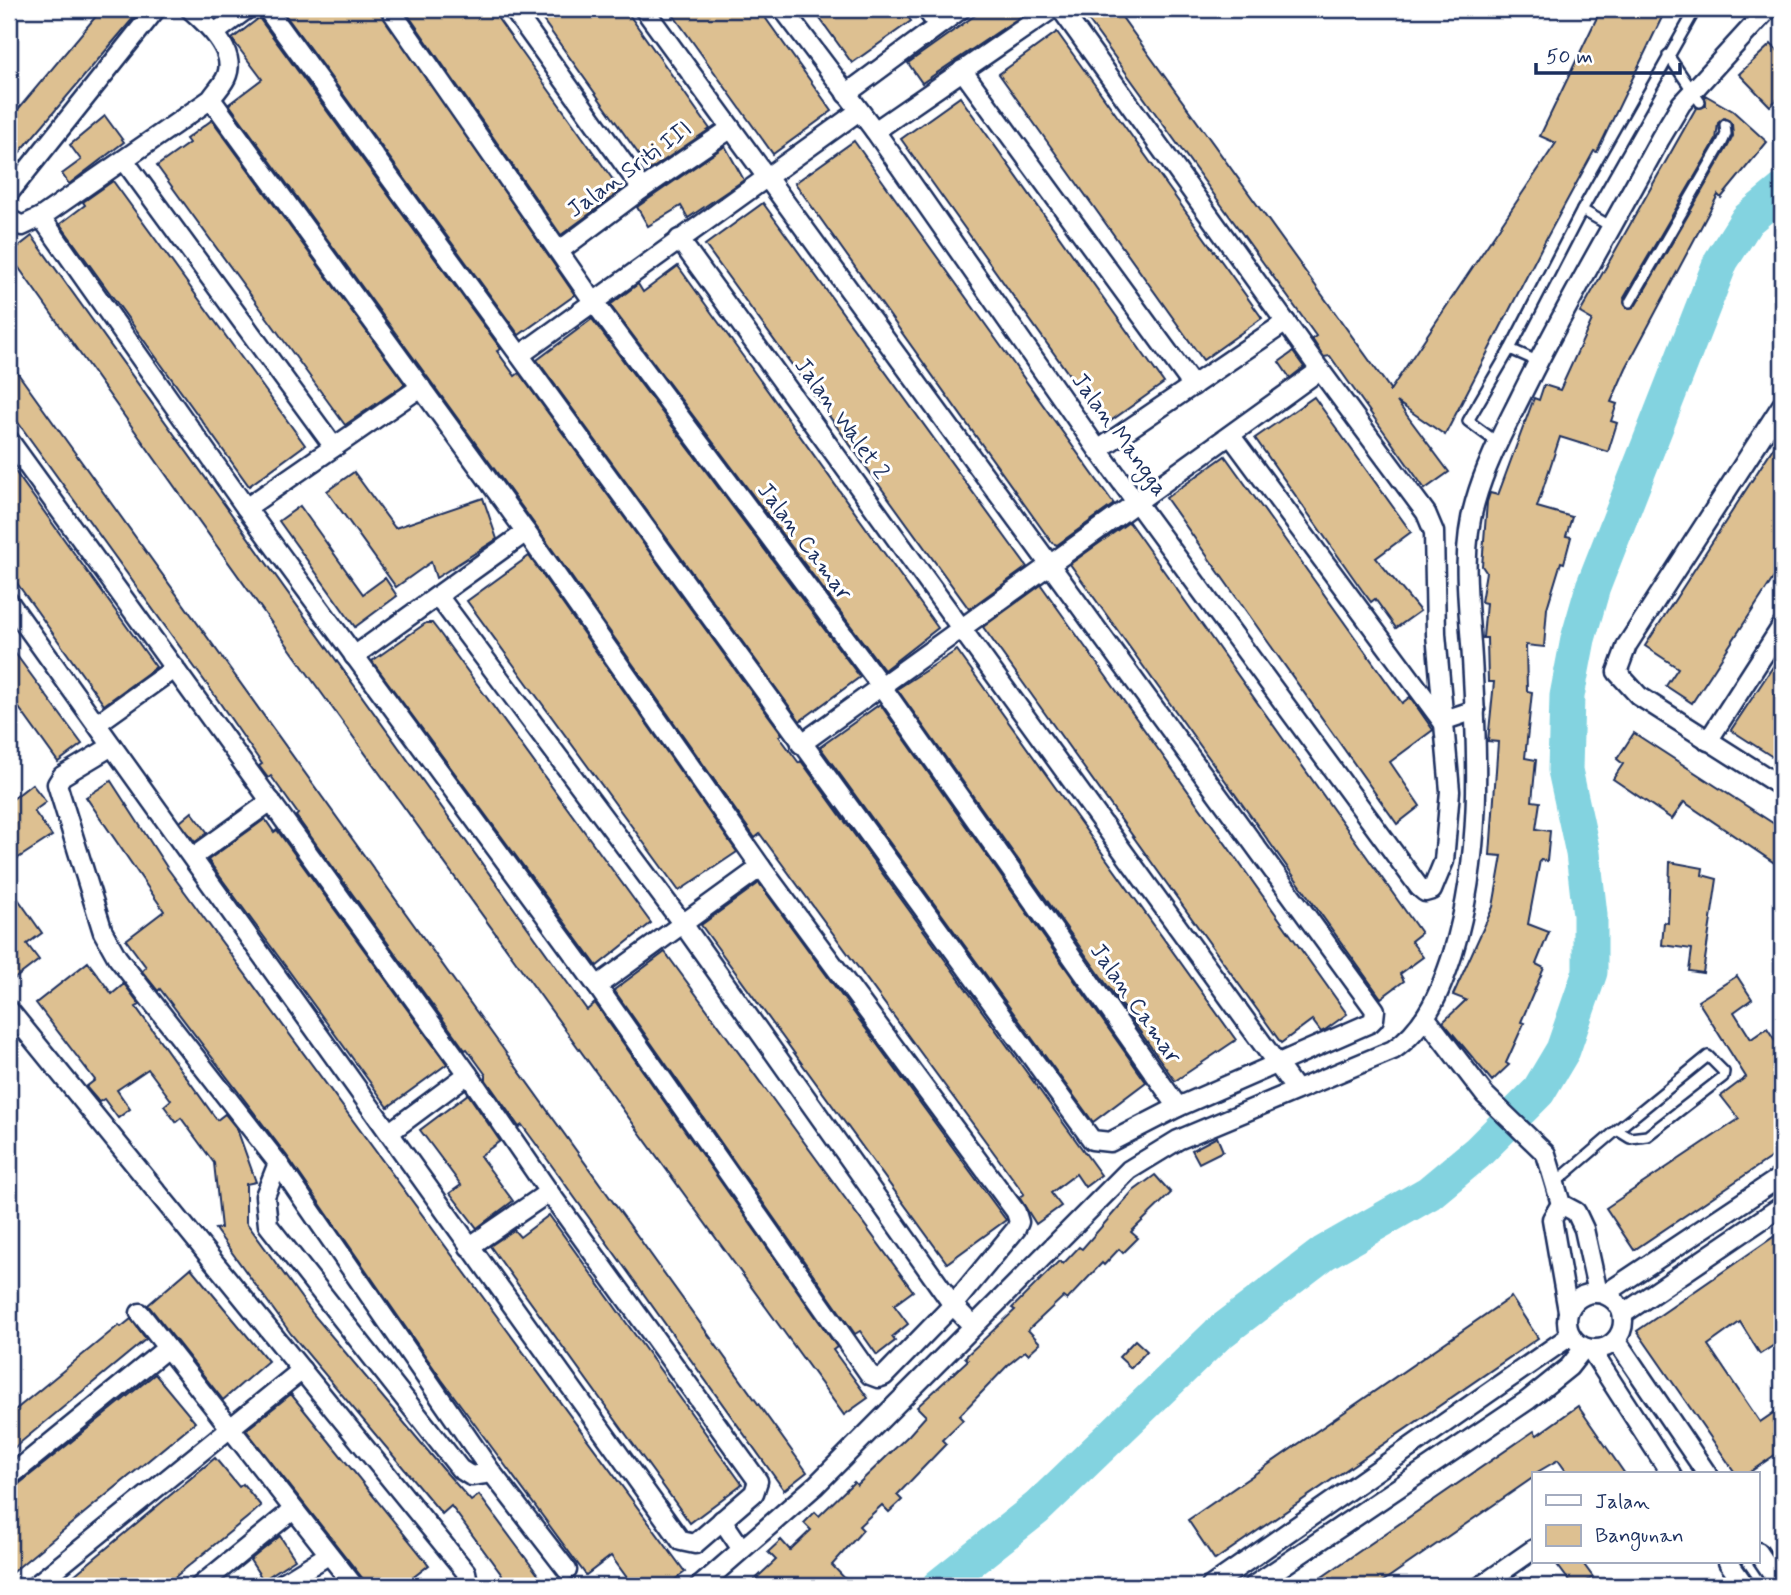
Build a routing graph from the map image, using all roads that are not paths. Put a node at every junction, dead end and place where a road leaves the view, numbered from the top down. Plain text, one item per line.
1 (156, 9) edge
2 (190, 9) edge
3 (247, 9) edge
4 (267, 9) edge
5 (390, 9) edge
6 (513, 9) edge
7 (645, 9) edge
8 (783, 9) edge
9 (926, 9) edge
10 (961, 9) edge
11 (1052, 9) edge
12 (1061, 9) edge
13 (1768, 9) edge
14 (1694, 12) dead end
15 (938, 25) junction
16 (216, 32) junction
17 (1668, 55) junction
18 (962, 70) junction
19 (846, 94) junction
20 (1696, 97) junction
21 (211, 99) junction
22 (859, 111) junction
23 (1725, 125) dead end
24 (730, 129) junction
25 (875, 131) junction
26 (124, 160) junction
27 (767, 175) junction
28 (642, 189) junction
29 (9, 193) edge
30 (1583, 211) junction
31 (41, 217) junction
32 (9, 219) edge
33 (1612, 227) junction
34 (679, 239) junction
35 (559, 251) junction
36 (593, 301) junction
37 (1630, 302) dead end
38 (1286, 322) junction
39 (1510, 349) junction
40 (520, 355) junction
41 (1537, 361) junction
42 (1320, 370) junction
43 (1193, 386) junction
44 (421, 387) junction
45 (1782, 405) edge
46 (1231, 436) junction
47 (9, 440) edge
48 (1498, 443) junction
49 (334, 447) junction
50 (1098, 450) junction
51 (1137, 502) junction
52 (246, 508) junction
53 (526, 532) junction
54 (1051, 567) junction
55 (438, 596) junction
56 (9, 602) edge
57 (1782, 626) edge
58 (963, 628) junction
59 (354, 656) junction
60 (175, 668) junction
61 (882, 687) junction
62 (1475, 710) junction
63 (1442, 721) junction
64 (98, 723) junction
65 (1708, 741) junction
66 (801, 744) junction
67 (112, 746) junction
68 (1782, 787) edge
69 (271, 801) junction
70 (193, 857) junction
71 (761, 867) junction
72 (683, 924) junction
73 (597, 986) junction
74 (9, 1010) edge
75 (1426, 1018) junction
76 (1277, 1065) junction
77 (468, 1074) junction
78 (1296, 1090) junction
79 (1178, 1107) junction
80 (1618, 1130) junction
81 (390, 1132) junction
82 (278, 1163) junction
83 (1782, 1176) edge
84 (1554, 1184) junction
85 (549, 1192) junction
86 (1561, 1204) junction
87 (1782, 1206) edge
88 (469, 1247) junction
89 (1602, 1294) junction
90 (953, 1305) junction
91 (1568, 1311) junction
92 (140, 1313) dead end
93 (1623, 1314) junction
94 (974, 1326) junction
95 (1570, 1336) junction
96 (1616, 1340) junction
97 (167, 1348) junction
98 (1587, 1349) junction
99 (302, 1370) junction
100 (231, 1428) junction
101 (1670, 1472) edge
102 (1706, 1472) edge
103 (492, 1473) junction
104 (9, 1477) edge
105 (293, 1510) junction
106 (723, 1520) junction
107 (741, 1548) junction
108 (1532, 1550) edge
109 (328, 1555) junction
110 (1760, 1555) edge
111 (1729, 1564) edge
112 (1239, 1567) junction
113 (567, 1570) dead end
114 (1219, 1584) edge
115 (35, 1586) edge
116 (200, 1586) edge
117 (278, 1586) edge
118 (354, 1586) edge
119 (463, 1586) edge
120 (700, 1586) edge
121 (1254, 1586) edge
122 (1481, 1586) edge
123 (1745, 1586) edge
124 (1781, 1586) edge

1 - 29 street
2 - 16 street
3 - 16 street
4 - 40 street
5 - 35 street, Jalan Camar
6 - 28 street
7 - 24 street
8 - 19 street, Jalan Mangga
9 - 15 street
10 - 15 street
11 - 18 street
12 - 38 street
13 - 20 street
14 - 17 lane
15 - 19 street
16 - 21 street
17 - 20 lane
17 - 30 lane
18 - 25 street
18 - 43 street
19 - 22 street, Jalan Mangga
20 - 33 street
21 - 26 street
21 - 44 street
22 - 25 street, Jalan Mangga
22 - 27 street
23 - 37 lane
24 - 27 street
24 - 28 street, Jalan Sriti III
25 - 50 street, Jalan Mangga
26 - 31 street
26 - 49 street
27 - 34 street
27 - 54 street
28 - 35 street, Jalan Sriti III
30 - 33 lane
30 - 39 lane
31 - 32 street
31 - 52 street
33 - 41 street
34 - 36 street
34 - 58 street, Jalan Walet 2
35 - 36 street, Jalan Camar
36 - 40 street
36 - 61 street, Jalan Camar
38 - 42 street
38 - 43 street
39 - 41 lane
39 - 48 lane
40 - 66 street
41 - 48 street
42 - 46 street
42 - 63 street
43 - 50 street
44 - 49 street
44 - 53 street
45 - 65 street
46 - 51 street
46 - 63 street
47 - 60 street
48 - 62 street
49 - 52 street
50 - 51 street, Jalan Mangga
51 - 54 street
51 - 63 street, Jalan Mangga
52 - 59 street
53 - 55 street
53 - 71 street
54 - 58 street
54 - 76 street
55 - 59 street
55 - 72 street
56 - 64 street
57 - 65 street
58 - 61 street
58 - 76 street, Jalan Walet 2
59 - 73 street
60 - 64 street
60 - 69 street
61 - 66 street
61 - 79 street, Jalan Camar
62 - 63 street
62 - 75 street
64 - 67 street
65 - 68 street
66 - 79 street
67 - 70 street
67 - 82 street
69 - 70 street
69 - 77 street
70 - 81 street
71 - 72 street
71 - 90 street
72 - 73 street
72 - 90 street
73 - 90 street
74 - 99 street
75 - 78 street
75 - 84 street
76 - 78 street, Jalan Walet 2
76 - 79 street
77 - 81 street
77 - 85 street
78 - 94 street
80 - 80 lane
80 - 84 lane
81 - 88 street
82 - 103 street
82 - 103 street
83 - 89 street
84 - 86 street
85 - 88 street
85 - 106 street
86 - 89 street
86 - 91 street
87 - 93 street
88 - 106 street
89 - 91 street
89 - 93 street
90 - 94 street
91 - 95 street
92 - 97 street
93 - 96 street
94 - 107 street
95 - 98 street
95 - 112 street
96 - 98 street
96 - 102 street
97 - 100 street
97 - 104 street
98 - 101 street
98 - 121 street
99 - 100 street
99 - 119 street
100 - 105 street
100 - 115 street
103 - 113 street
105 - 109 street
105 - 116 street
106 - 107 street
107 - 120 street
108 - 122 street
109 - 117 street
109 - 118 street
110 - 124 street
111 - 123 street
112 - 114 street
112 - 121 street

